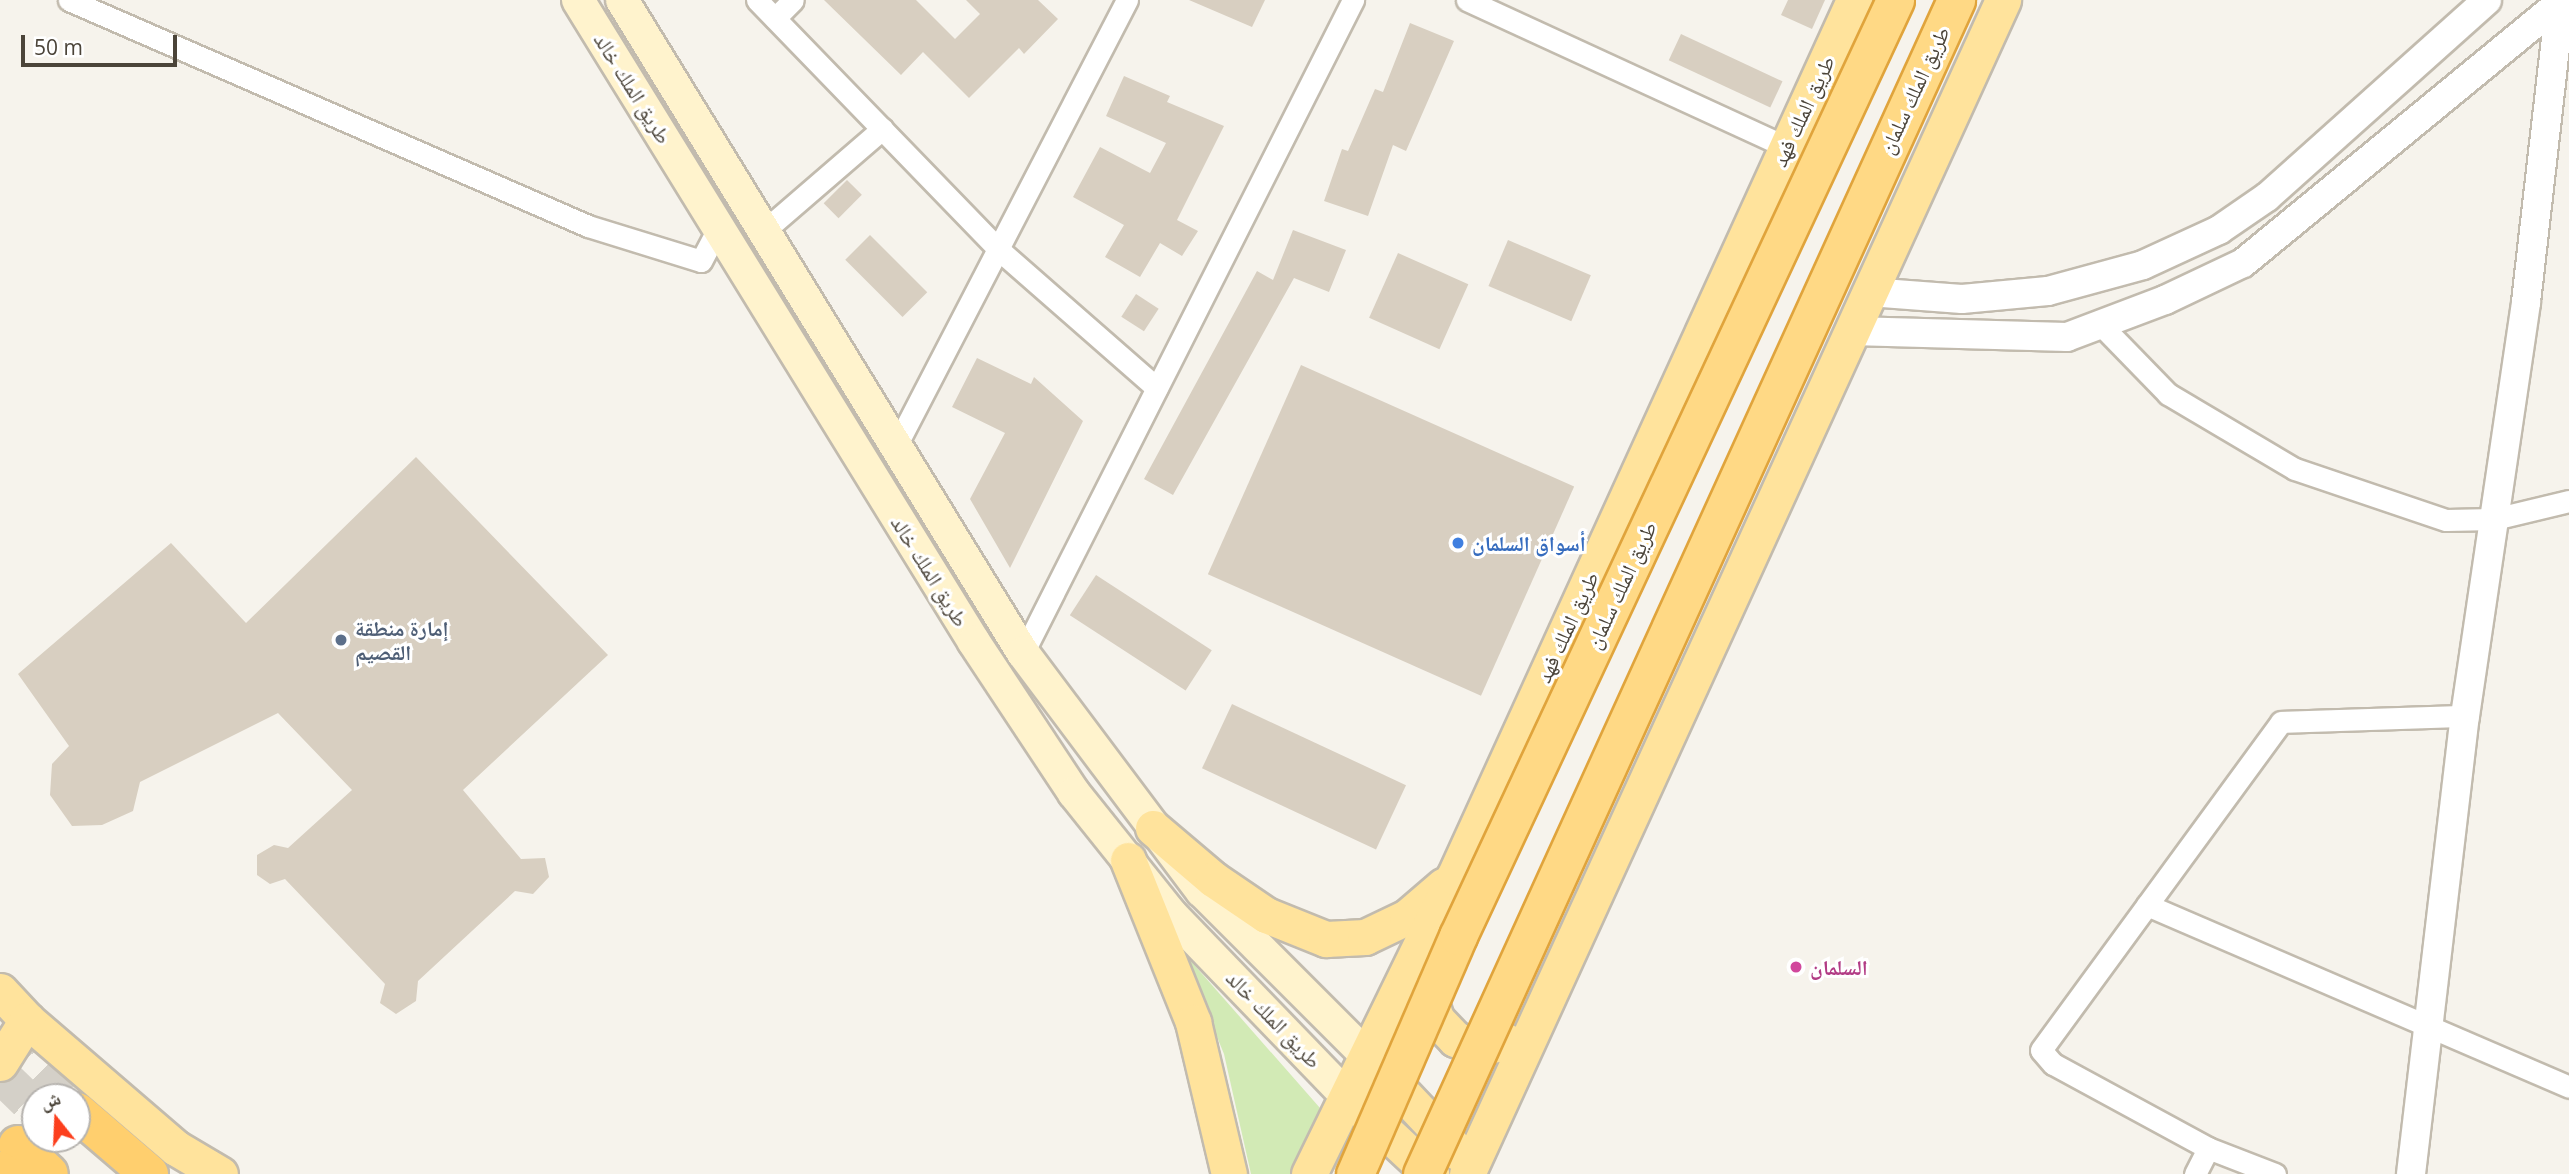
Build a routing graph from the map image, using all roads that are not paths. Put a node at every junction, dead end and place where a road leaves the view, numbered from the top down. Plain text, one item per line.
1 (69, 0) edge
2 (578, 0) edge
3 (622, 0) edge
4 (757, 0) edge
5 (793, 0) edge
6 (1127, 0) edge
7 (1353, 0) edge
8 (1467, 0) edge
9 (1854, 0) edge
10 (1895, 0) edge
11 (1955, 0) edge
12 (2003, 0) edge
13 (2487, 0) edge
14 (2562, 1) edge
15 (775, 18) junction
16 (882, 129) junction
17 (1787, 146) junction
18 (720, 225) junction
19 (765, 230) junction
20 (998, 248) junction
21 (1869, 292) junction
22 (2100, 324) junction
23 (1852, 331) junction
24 (1157, 388) junction
25 (897, 444) junction
26 (2569, 501) edge
27 (2494, 519) junction
28 (1023, 653) junction
29 (2465, 716) junction
30 (1153, 828) junction
31 (1128, 859) junction
32 (1452, 880) junction
33 (2147, 905) junction
34 (1573, 943) junction
35 (0, 991) edge
36 (14, 1026) edge
37 (2430, 1027) junction
38 (1366, 1055) junction
39 (0, 1063) edge
40 (2569, 1087) edge
41 (1345, 1094) junction
42 (91, 1124) edge
43 (2208, 1148) junction
44 (85, 1153) edge
45 (7, 1163) edge
46 (1472, 1171) edge
47 (49, 1174) edge
48 (108, 1174) edge
49 (149, 1174) edge
50 (220, 1174) edge
51 (1230, 1174) edge
52 (1309, 1174) edge
53 (1355, 1174) edge
54 (1422, 1174) edge
55 (1431, 1174) edge
56 (2195, 1174) edge
57 (2275, 1174) edge
58 (2411, 1174) edge

1 - 18 street
2 - 18 main road, طريق الملك خالد
3 - 19 main road, طريق الملك خالد
4 - 15 street
5 - 15 street
6 - 20 street
7 - 24 street
8 - 17 street
9 - 17 main road, طريق الملك فهد
10 - 53 highway, طريق الملك سلمان, bridge
11 - 54 highway, طريق الملك سلمان, bridge
12 - 21 main road
13 - 21 street
14 - 22 street
14 - 27 street
15 - 16 street
16 - 19 street
16 - 20 street
17 - 32 main road, طريق الملك فهد
18 - 31 main road, طريق الملك خالد
19 - 25 main road, طريق الملك خالد
20 - 24 street
20 - 25 street
21 - 23 main road
22 - 23 street
22 - 27 street
23 - 34 main road
24 - 28 street
25 - 28 main road, طريق الملك خالد
26 - 27 street
27 - 29 street
28 - 30 main road, طريق الملك خالد
29 - 33 street
29 - 37 street
30 - 32 main road
30 - 38 main road, طريق الملك خالد
31 - 41 main road, طريق الملك خالد
31 - 51 main road
32 - 34 main road
32 - 38 main road, طريق الملك فهد
33 - 37 street
33 - 43 street
34 - 46 main road
35 - 36 main road
36 - 39 main road
36 - 50 main road
37 - 40 street
37 - 58 street
38 - 41 main road, طريق الملك فهد
38 - 46 main road
41 - 52 main road, طريق الملك فهد
41 - 55 main road
42 - 49 highway
43 - 56 street
43 - 57 street
44 - 48 highway
45 - 47 highway

